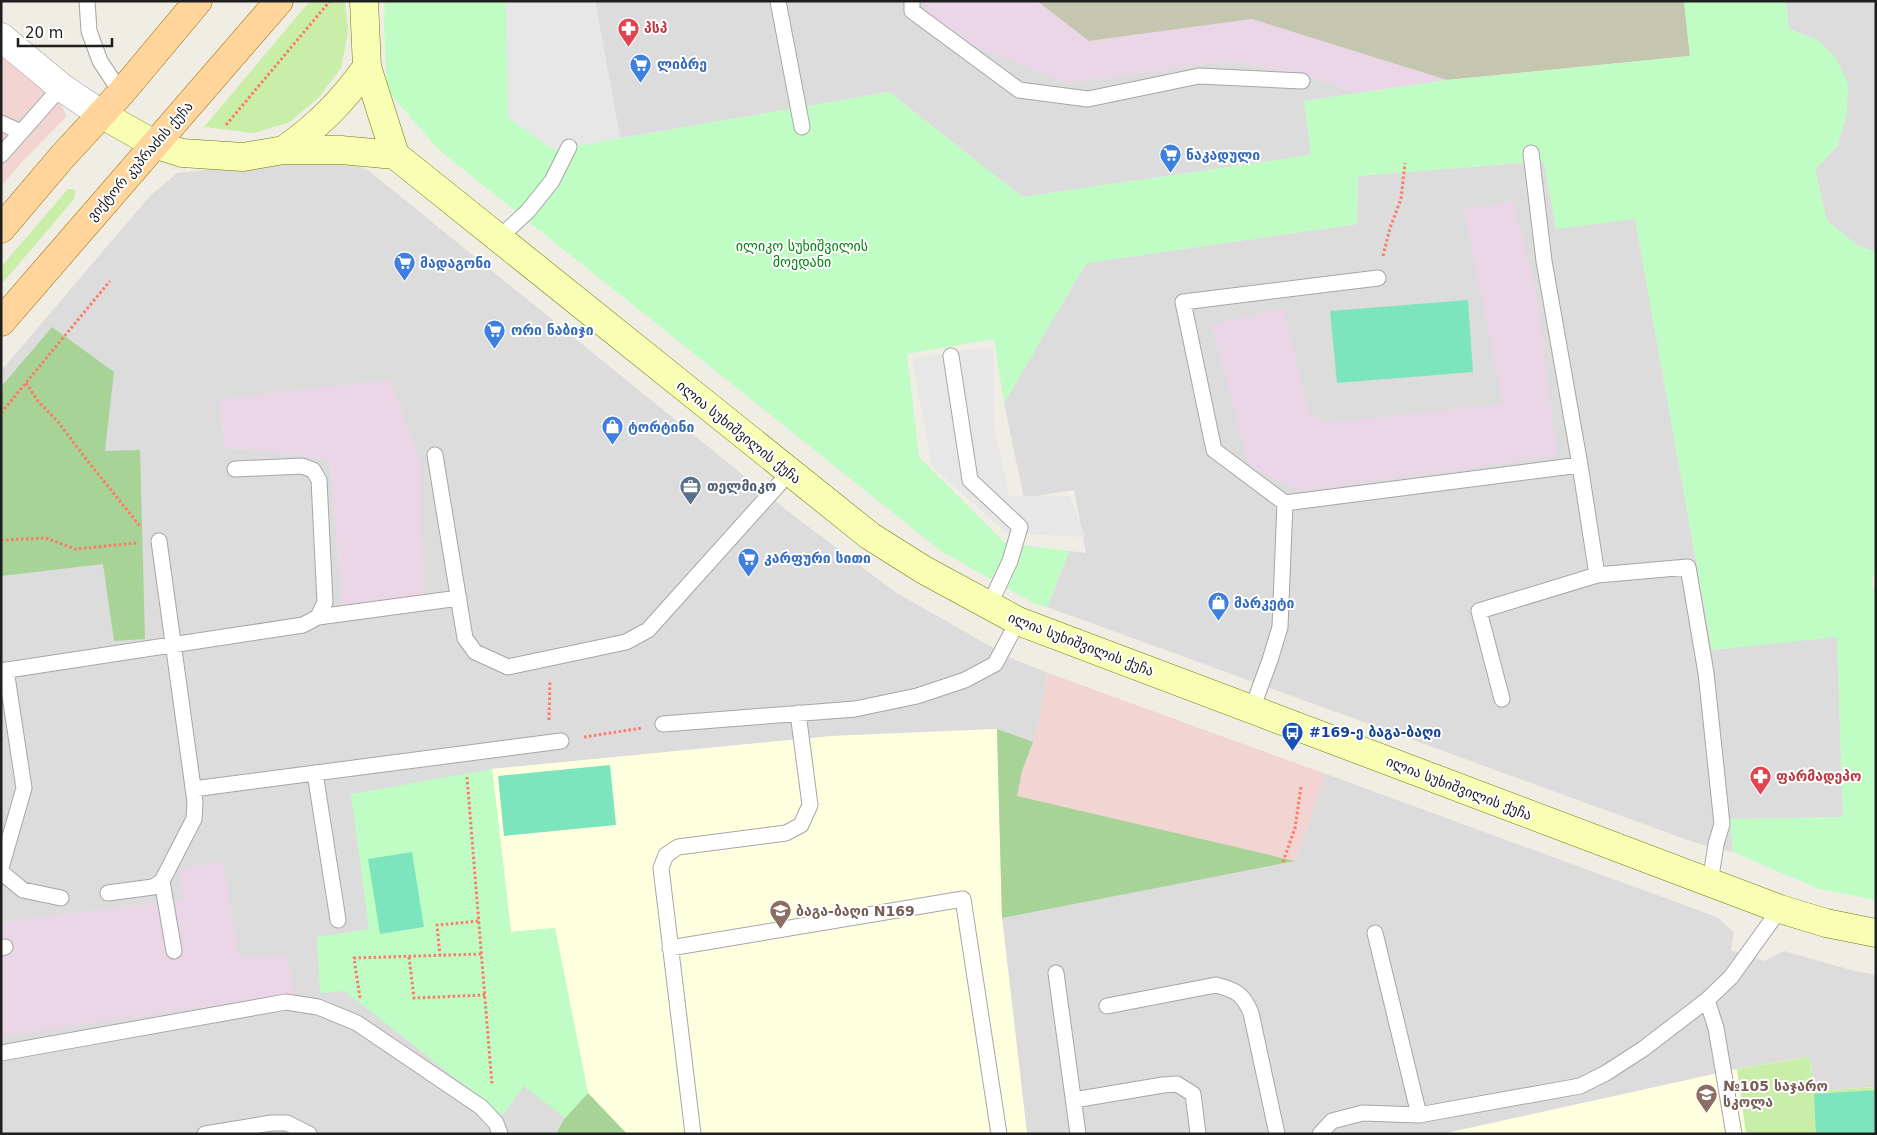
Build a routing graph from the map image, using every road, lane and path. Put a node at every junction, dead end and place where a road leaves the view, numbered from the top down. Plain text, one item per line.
1 (88, 1) edge
2 (198, 1) edge
3 (279, 1) edge
4 (330, 1) edge
5 (364, 1) edge
6 (778, 1) edge
7 (912, 1) edge
8 (1, 37) edge
9 (367, 67) junction
10 (1302, 81) dead end
11 (61, 86) junction
12 (121, 93) junction
13 (101, 114) junction
14 (1, 122) edge
15 (225, 126) dead end
16 (802, 128) dead end
17 (21, 132) junction
18 (154, 144) junction
19 (569, 147) dead end
20 (284, 150) junction
21 (1531, 154) dead end
22 (1, 155) edge
23 (395, 155) junction
24 (1405, 163) dead end
25 (1, 229) edge
26 (499, 238) junction
27 (1378, 278) joint
28 (110, 281) dead end
29 (1, 322) edge
30 (951, 356) dead end
31 (26, 383) junction
32 (1, 413) edge
33 (435, 455) dead end
34 (1580, 465) junction
35 (235, 469) dead end
36 (789, 473) junction
37 (1285, 503) junction
38 (1, 540) edge
39 (156, 541) junction
40 (1597, 575) junction
41 (459, 598) junction
42 (989, 606) junction
43 (318, 617) junction
44 (1018, 621) junction
45 (173, 644) junction
46 (550, 658) junction
47 (4, 671) edge
48 (1502, 699) dead end
49 (1252, 709) junction
50 (798, 713) junction
51 (663, 724) joint
52 (555, 741) junction
53 (465, 754) junction
54 (315, 773) junction
55 (1301, 787) dead end
56 (193, 789) junction
57 (1283, 862) dead end
58 (1, 868) edge
59 (1, 872) edge
60 (162, 881) junction
61 (1710, 882) junction
62 (108, 893) dead end
63 (61, 898) dead end
64 (1780, 909) junction
65 (338, 920) dead end
66 (479, 921) junction
67 (1375, 933) dead end
68 (1876, 933) edge
69 (670, 948) junction
70 (174, 951) dead end
71 (481, 954) junction
72 (440, 956) junction
73 (409, 957) junction
74 (1056, 974) dead end
75 (485, 995) junction
76 (1707, 1000) junction
77 (1107, 1006) dead end
78 (357, 1023) junction
79 (1, 1053) edge
80 (1074, 1100) junction
81 (1419, 1115) junction
82 (498, 1128) edge
83 (205, 1134) edge
84 (309, 1134) edge
85 (693, 1134) edge
86 (999, 1134) edge
87 (1078, 1134) edge
88 (1198, 1134) edge
89 (1277, 1134) edge
90 (1320, 1134) edge
91 (1734, 1134) edge

1 - 12 lane
2 - 12 main road
3 - 18 main road, ვიქტორ კუპრაძის ქუჩა
4 - 15 path
5 - 9 street
6 - 16 lane
7 - 10 lane
8 - 11 street
9 - 20 street
9 - 23 street
11 - 13 street
11 - 17 lane
12 - 13 main road
13 - 18 street
13 - 25 main road
14 - 17 lane
17 - 22 lane
18 - 20 street
18 - 29 main road, ვიქტორ კუპრაძის ქუჩა
19 - 26 lane
20 - 23 street
21 - 34 lane
23 - 26 street, ილია სუხიშვილის ქუჩა
24 - 27 path
26 - 36 street, ილია სუხიშვილის ქუჩა
27 - 37 lane
28 - 31 path
30 - 42 lane
31 - 32 path
31 - 39 path
33 - 41 lane
34 - 37 lane
34 - 40 lane
35 - 43 lane
36 - 42 street, ილია სუხიშვილის ქუჩა
36 - 46 lane
37 - 49 lane
38 - 39 path
39 - 45 lane
40 - 48 lane
40 - 61 lane
41 - 43 lane
41 - 46 lane
42 - 44 street, ილია სუხიშვილის ქუჩა
43 - 45 lane
44 - 49 street, ილია სუხიშვილის ქუჩა
44 - 50 lane
45 - 47 lane
45 - 56 lane
46 - 52 path
47 - 58 lane
49 - 61 street, ილია სუხიშვილის ქუჩა
50 - 51 lane
50 - 69 lane
51 - 52 path
52 - 53 lane
53 - 54 lane
53 - 66 path
54 - 56 lane
54 - 65 lane
55 - 57 path
56 - 60 lane
59 - 63 lane
60 - 62 lane
60 - 70 lane
61 - 64 street, ილია სუხიშვილის ქუჩა
64 - 68 street, ილია სუხიშვილის ქუჩა
64 - 76 lane
66 - 71 path
66 - 72 path
67 - 81 lane
69 - 85 lane
69 - 86 lane
71 - 72 path
71 - 75 path
72 - 73 path
73 - 75 path
73 - 78 path
74 - 80 lane
75 - 82 path
76 - 81 lane
76 - 91 lane
77 - 89 lane
78 - 79 lane
78 - 82 lane
80 - 87 lane
80 - 88 lane
81 - 90 lane
83 - 84 lane

